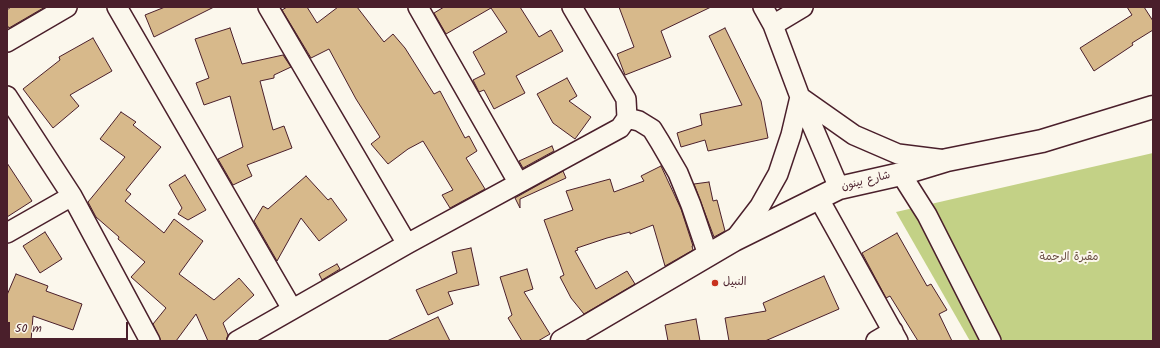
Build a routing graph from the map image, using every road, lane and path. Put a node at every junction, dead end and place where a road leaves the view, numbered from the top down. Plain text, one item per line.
1 (67, 7) edge
2 (117, 7) edge
3 (268, 7) edge
4 (418, 7) edge
5 (572, 7) edge
6 (763, 7) edge
7 (803, 7) edge
8 (773, 25) junction
9 (7, 42) edge
10 (7, 96) edge
11 (800, 96) junction
12 (1153, 107) edge
13 (628, 118) junction
14 (947, 160) junction
15 (901, 174) junction
16 (518, 182) junction
17 (838, 188) junction
18 (72, 196) junction
19 (819, 199) junction
20 (7, 233) edge
21 (734, 240) junction
22 (407, 244) junction
23 (708, 255) junction
24 (292, 309) junction
25 (896, 336) edge
26 (150, 341) edge
27 (237, 341) edge
28 (562, 341) edge
29 (876, 341) edge
30 (991, 341) edge

1 - 9 street
2 - 24 street
3 - 22 street
4 - 16 street
5 - 13 street
6 - 8 street
7 - 8 street
8 - 11 street
10 - 18 street
11 - 14 street
11 - 17 street
11 - 21 street
12 - 14 street, شارع بينون
13 - 16 street
13 - 23 street
14 - 15 street, شارع بينون
15 - 17 street, شارع بينون
15 - 30 street
16 - 22 street
17 - 19 street, شارع بينون
18 - 20 street
18 - 26 street
19 - 21 street, شارع بينون
19 - 25 street
21 - 23 street, شارع بينون
22 - 24 street
23 - 28 street, شارع بينون
24 - 27 street
25 - 29 street

